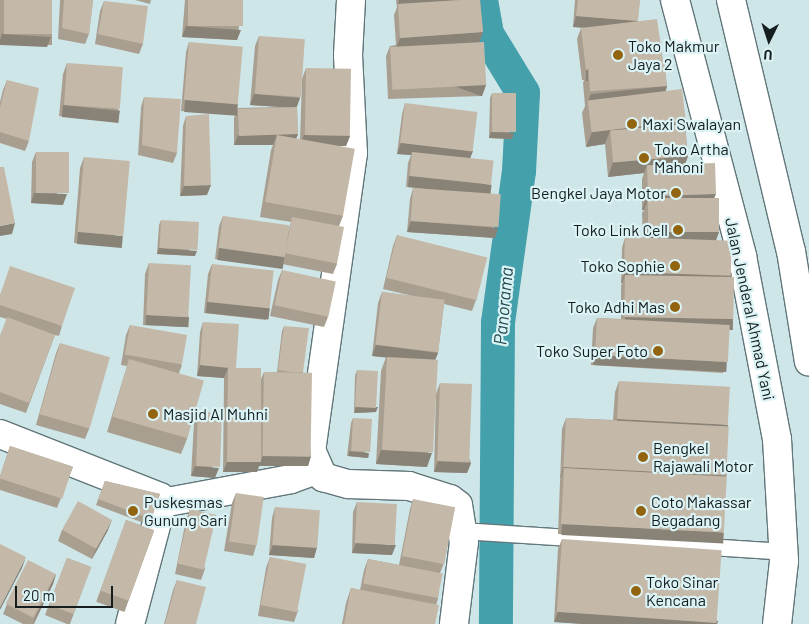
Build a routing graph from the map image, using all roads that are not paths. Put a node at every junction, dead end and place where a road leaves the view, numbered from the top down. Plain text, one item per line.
1 (351, 0) edge
2 (675, 0) edge
3 (730, 0) edge
4 (809, 362) edge
5 (0, 434) edge
6 (318, 469) junction
7 (162, 503) junction
8 (470, 531) junction
9 (784, 552) junction
10 (130, 624) edge
11 (454, 624) edge
12 (777, 624) edge

1 - 6 street
2 - 9 street, Jalan Jenderal Ahmad Yani
3 - 4 street
5 - 7 street
6 - 7 street
6 - 8 street
7 - 10 street
8 - 9 lane
8 - 11 street
9 - 12 street, Jalan Jenderal Ahmad Yani

